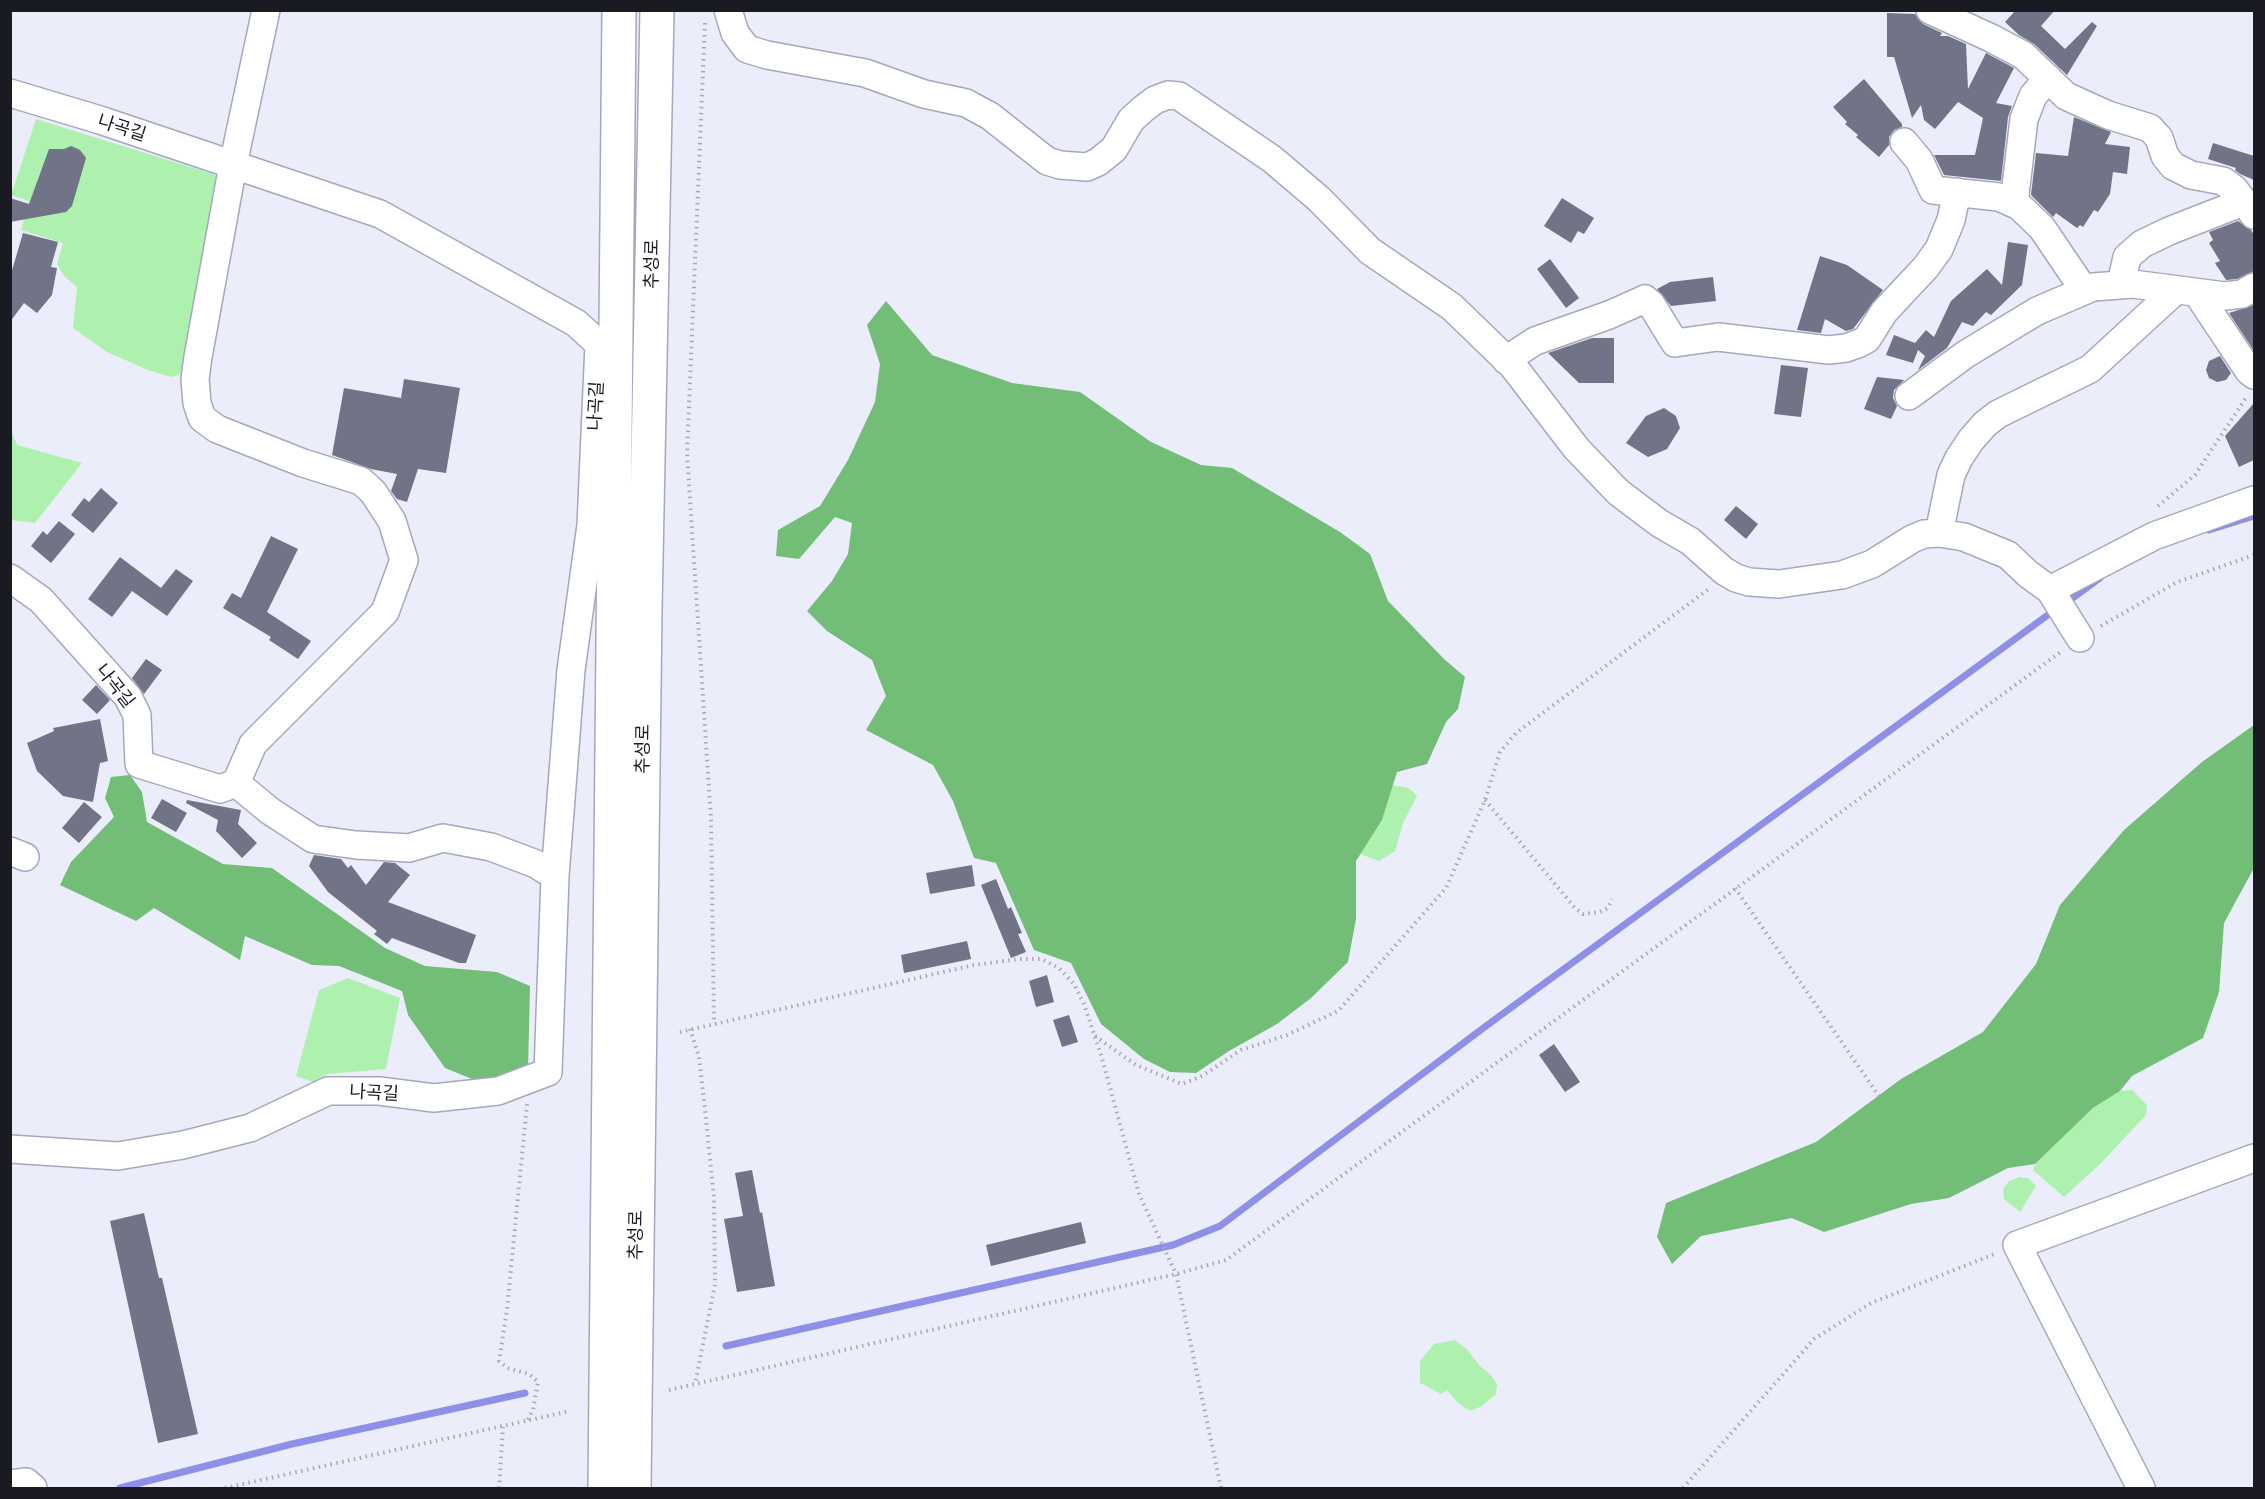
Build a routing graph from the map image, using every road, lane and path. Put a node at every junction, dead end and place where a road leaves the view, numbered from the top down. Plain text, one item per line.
1 (266, 10) edge
2 (619, 10) edge
3 (657, 10) edge
4 (1930, 10) edge
5 (717, 16) edge
6 (2048, 78) junction
7 (10, 93) edge
8 (1904, 142) dead end
9 (232, 165) junction
10 (1957, 192) junction
11 (2014, 203) junction
12 (2249, 208) edge
13 (2121, 284) junction
14 (2254, 286) edge
15 (2084, 290) junction
16 (2187, 291) junction
17 (1506, 360) junction
18 (2252, 385) edge
19 (1909, 396) dead end
20 (2254, 500) edge
21 (2158, 506) dead end
22 (1939, 533) junction
23 (2254, 555) edge
24 (1724, 571) junction
25 (10, 578) edge
26 (2050, 590) junction
27 (2076, 632) junction
28 (236, 783) junction
29 (1485, 800) junction
30 (555, 876) junction
31 (1736, 888) junction
32 (1612, 900) dead end
33 (714, 1023) junction
34 (690, 1029) junction
35 (680, 1032) dead end
36 (1095, 1036) junction
37 (529, 1080) junction
38 (1881, 1099) dead end
39 (10, 1149) edge
40 (2254, 1158) edge
41 (2017, 1245) junction
42 (1176, 1274) junction
43 (695, 1384) junction
44 (669, 1390) dead end
45 (570, 1411) dead end
46 (527, 1421) junction
47 (503, 1427) junction
48 (10, 1484) edge
49 (33, 1488) edge
50 (225, 1488) edge
51 (500, 1488) edge
52 (605, 1488) edge
53 (634, 1488) edge
54 (1221, 1488) edge
55 (1683, 1488) edge
56 (2141, 1488) edge

1 - 9 street
2 - 52 main road, 추성로
3 - 53 main road, 추성로
4 - 6 street
5 - 17 street
5 - 33 path
6 - 11 street
6 - 12 street
7 - 9 street, 나곡길
8 - 10 street
9 - 28 street
9 - 30 street, 나곡길
10 - 11 street
10 - 17 street
11 - 15 street
12 - 13 street
13 - 15 street
13 - 16 street
14 - 16 street
15 - 19 street
16 - 18 street
16 - 22 street
17 - 24 street
18 - 21 path
20 - 26 street
22 - 24 street
22 - 26 street
23 - 27 path
24 - 29 path
25 - 28 street, 나곡길
26 - 27 street
27 - 31 path
28 - 30 street
29 - 32 path
29 - 36 path
30 - 37 street, 나곡길
31 - 38 path
31 - 42 path
33 - 34 path
33 - 36 path
34 - 35 path
34 - 43 path
36 - 42 path
37 - 39 street, 나곡길
37 - 46 path
40 - 41 street
41 - 55 path
41 - 56 street
42 - 43 path
42 - 54 path
43 - 44 path
45 - 46 path
46 - 47 path
47 - 50 path
47 - 51 path
48 - 49 street

